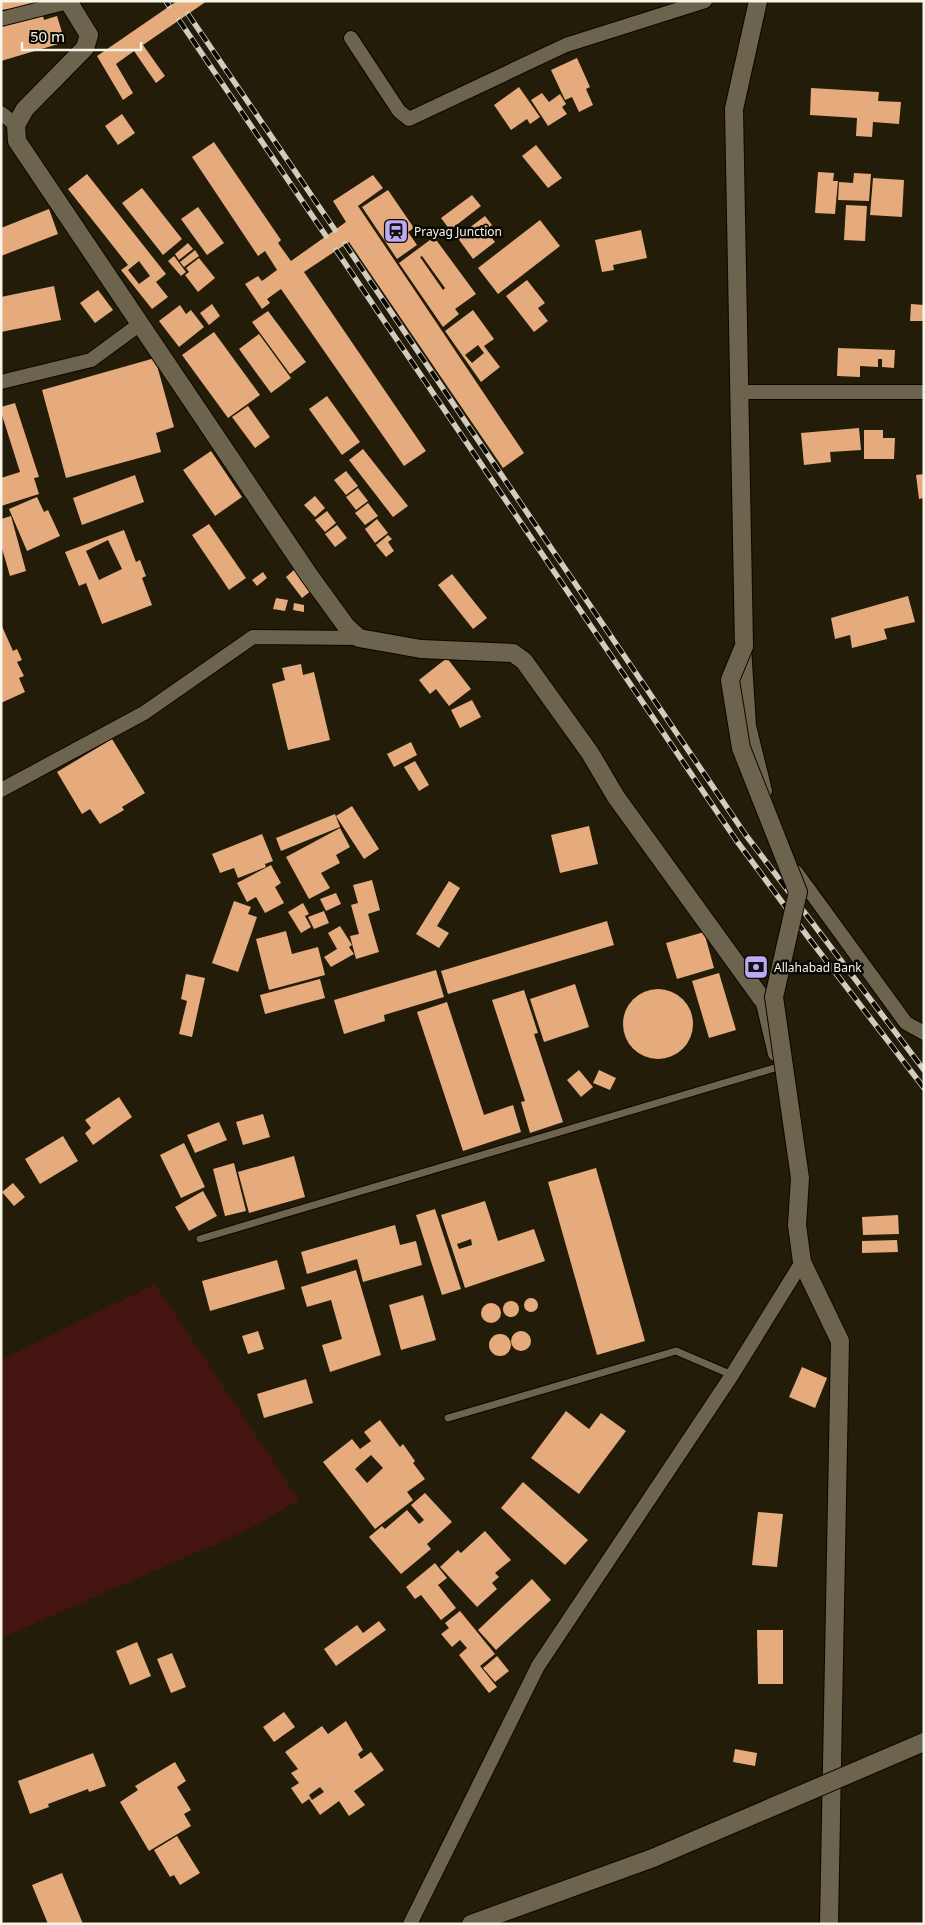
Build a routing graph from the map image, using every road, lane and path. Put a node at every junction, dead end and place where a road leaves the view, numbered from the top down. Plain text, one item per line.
1 (705, 1) edge
2 (758, 1) edge
3 (68, 2) edge
4 (1, 19) edge
5 (351, 38) dead end
6 (1, 114) edge
7 (16, 125) junction
8 (140, 324) junction
9 (1, 382) edge
10 (741, 392) junction
11 (924, 392) edge
12 (360, 638) junction
13 (744, 646) junction
14 (1, 790) edge
15 (762, 999) joint
16 (924, 1033) edge
17 (778, 1067) junction
18 (797, 1225) junction
19 (200, 1239) dead end
20 (802, 1262) junction
21 (732, 1375) junction
22 (448, 1418) dead end
23 (924, 1742) edge
24 (410, 1924) edge
25 (471, 1924) edge
26 (829, 1924) edge

1 - 5 street
2 - 10 street
3 - 4 street
3 - 7 street
6 - 7 street
7 - 8 street
8 - 9 street
8 - 12 street
10 - 11 street
10 - 13 street
12 - 14 street
12 - 15 street
13 - 16 street
13 - 18 street, bridge
15 - 17 street
17 - 18 street
17 - 19 lane
18 - 20 street
20 - 21 street
20 - 26 street
21 - 22 lane
21 - 24 street
23 - 25 street, bridge

